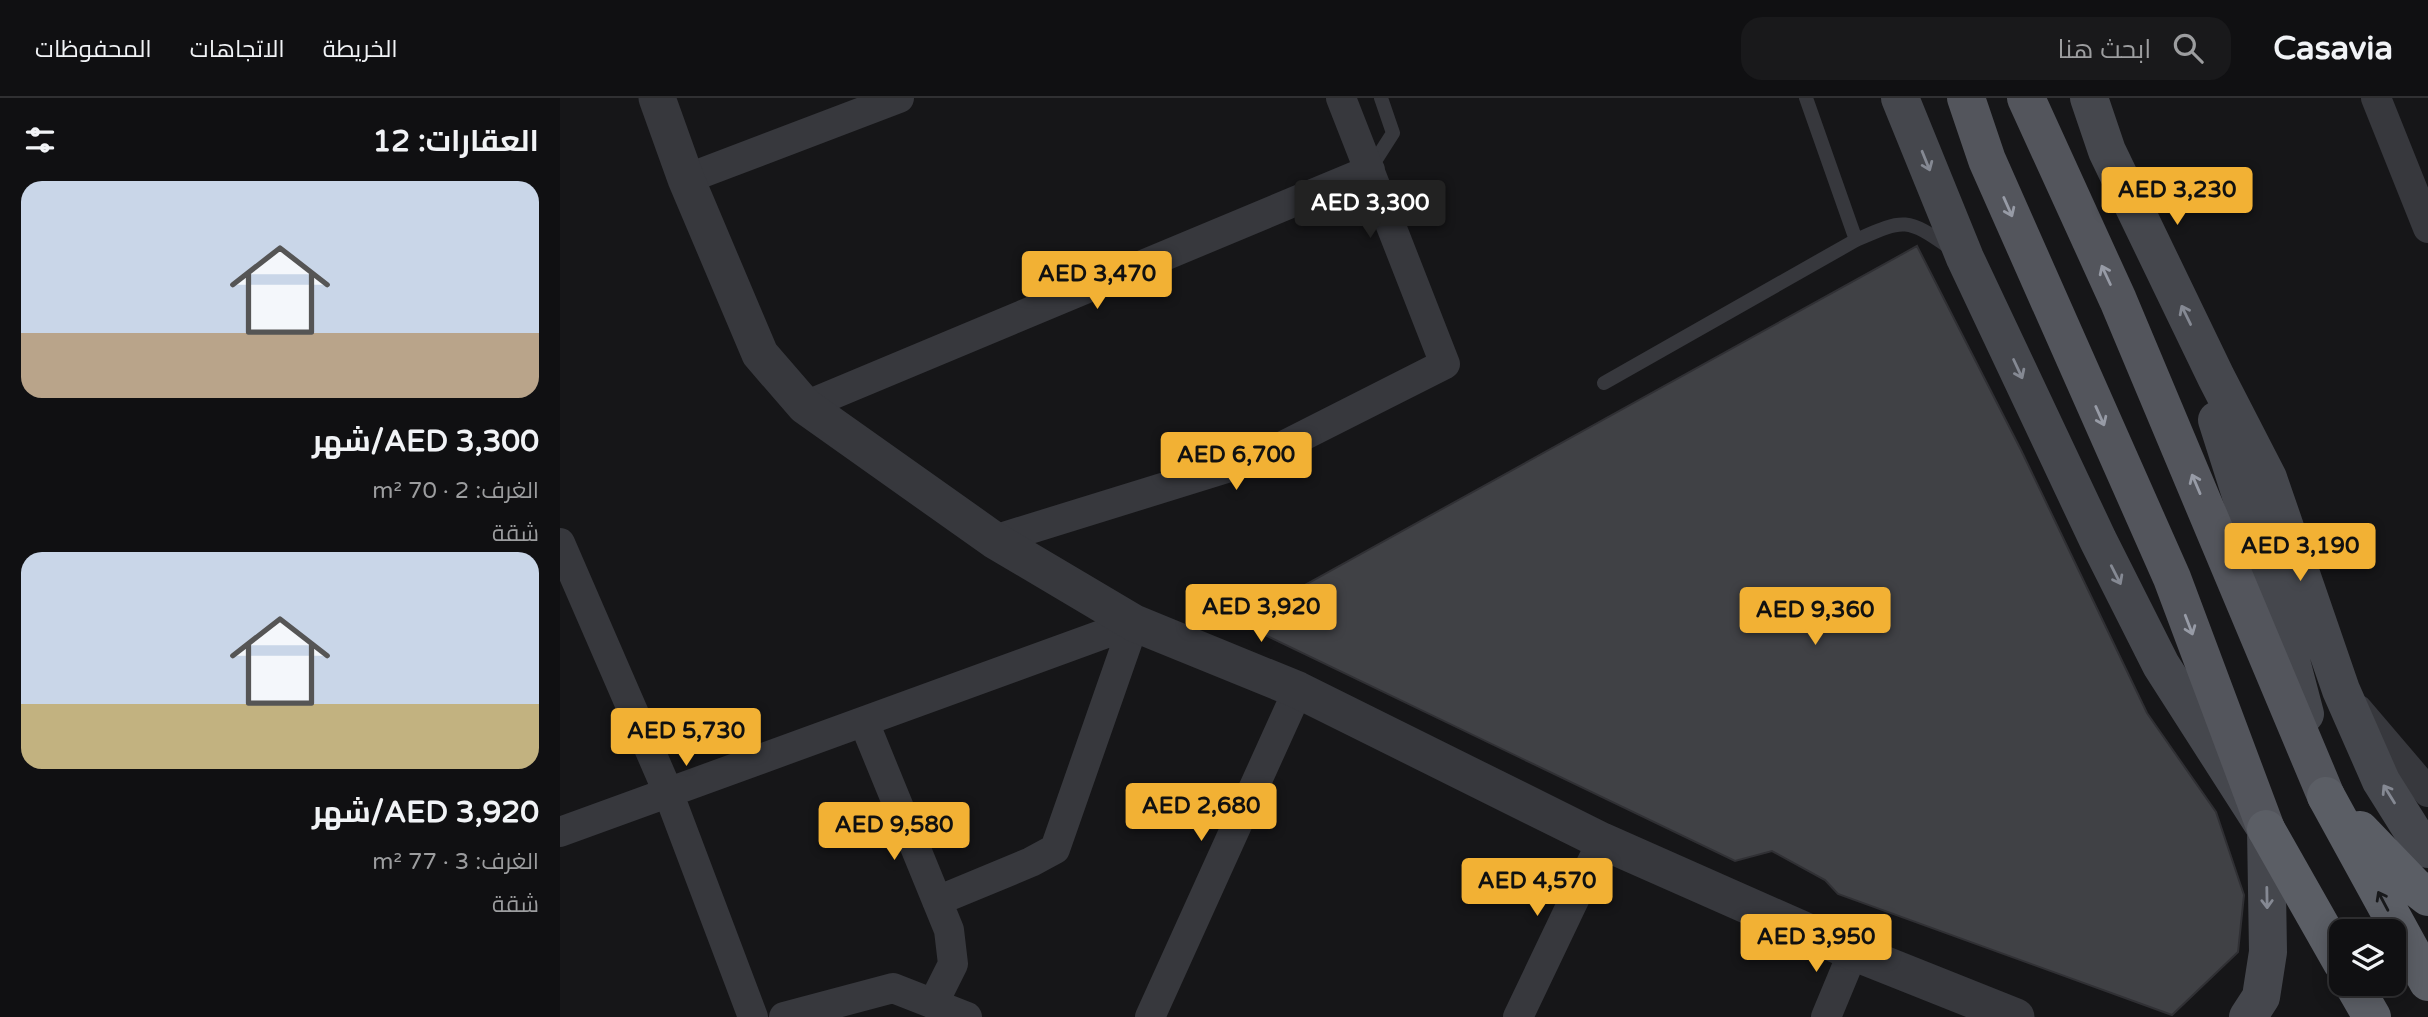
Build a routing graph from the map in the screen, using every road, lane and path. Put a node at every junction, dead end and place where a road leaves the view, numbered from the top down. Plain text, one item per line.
1 (657, 98) edge
2 (899, 98) edge
3 (1341, 98) edge
4 (1381, 98) edge
5 (1806, 98) edge
6 (1900, 98) edge
7 (1966, 98) edge
8 (2026, 98) edge
9 (2089, 98) edge
10 (2376, 98) edge
11 (1370, 170) junction
12 (686, 179) junction
13 (2428, 228) edge
14 (1856, 240) junction
15 (1965, 258) junction
16 (2216, 377) junction
17 (1604, 383) dead end
18 (805, 405) junction
19 (993, 540) junction
20 (560, 543) edge
21 (1134, 623) junction
22 (1298, 690) junction
23 (2341, 690) junction
24 (864, 722) junction
25 (668, 792) junction
26 (2428, 792) edge
27 (2326, 796) junction
28 (2266, 829) junction
29 (560, 832) edge
30 (1602, 841) junction
31 (2428, 849) edge
32 (2428, 897) edge
33 (937, 901) junction
34 (2329, 939) edge
35 (1853, 951) junction
36 (2428, 982) edge
37 (2360, 996) edge
38 (933, 1004) junction
39 (2003, 1015) edge
40 (753, 1017) edge
41 (784, 1017) edge
42 (967, 1017) edge
43 (1150, 1017) edge
44 (1518, 1017) edge
45 (1826, 1017) edge
46 (2248, 1017) edge
47 (2372, 1017) edge

1 - 12 street
2 - 12 street
3 - 11 street
4 - 11 lane
5 - 14 lane
6 -> 15 main road
7 -> 28 main road
27 -> 8 main road
16 -> 9 main road
10 - 13 street
11 - 18 street
11 - 19 street
12 - 18 street
14 - 15 lane
14 - 17 lane
15 -> 28 main road
16 - 23 main road
16 - 27 main road
18 - 19 street
19 - 21 street
20 - 25 street
21 - 22 street
21 - 24 street
21 - 33 street
22 - 30 street
22 - 43 street
23 - 26 street
31 -> 23 main road
24 - 25 street
24 - 33 street
25 - 29 street
25 - 40 street
27 - 32 highway
36 -> 27 highway
28 - 34 highway
28 -> 46 main road
30 - 35 street
30 - 44 street
33 - 38 street
35 - 39 street
35 - 45 street
37 - 47 highway
38 - 41 street
38 - 42 street

